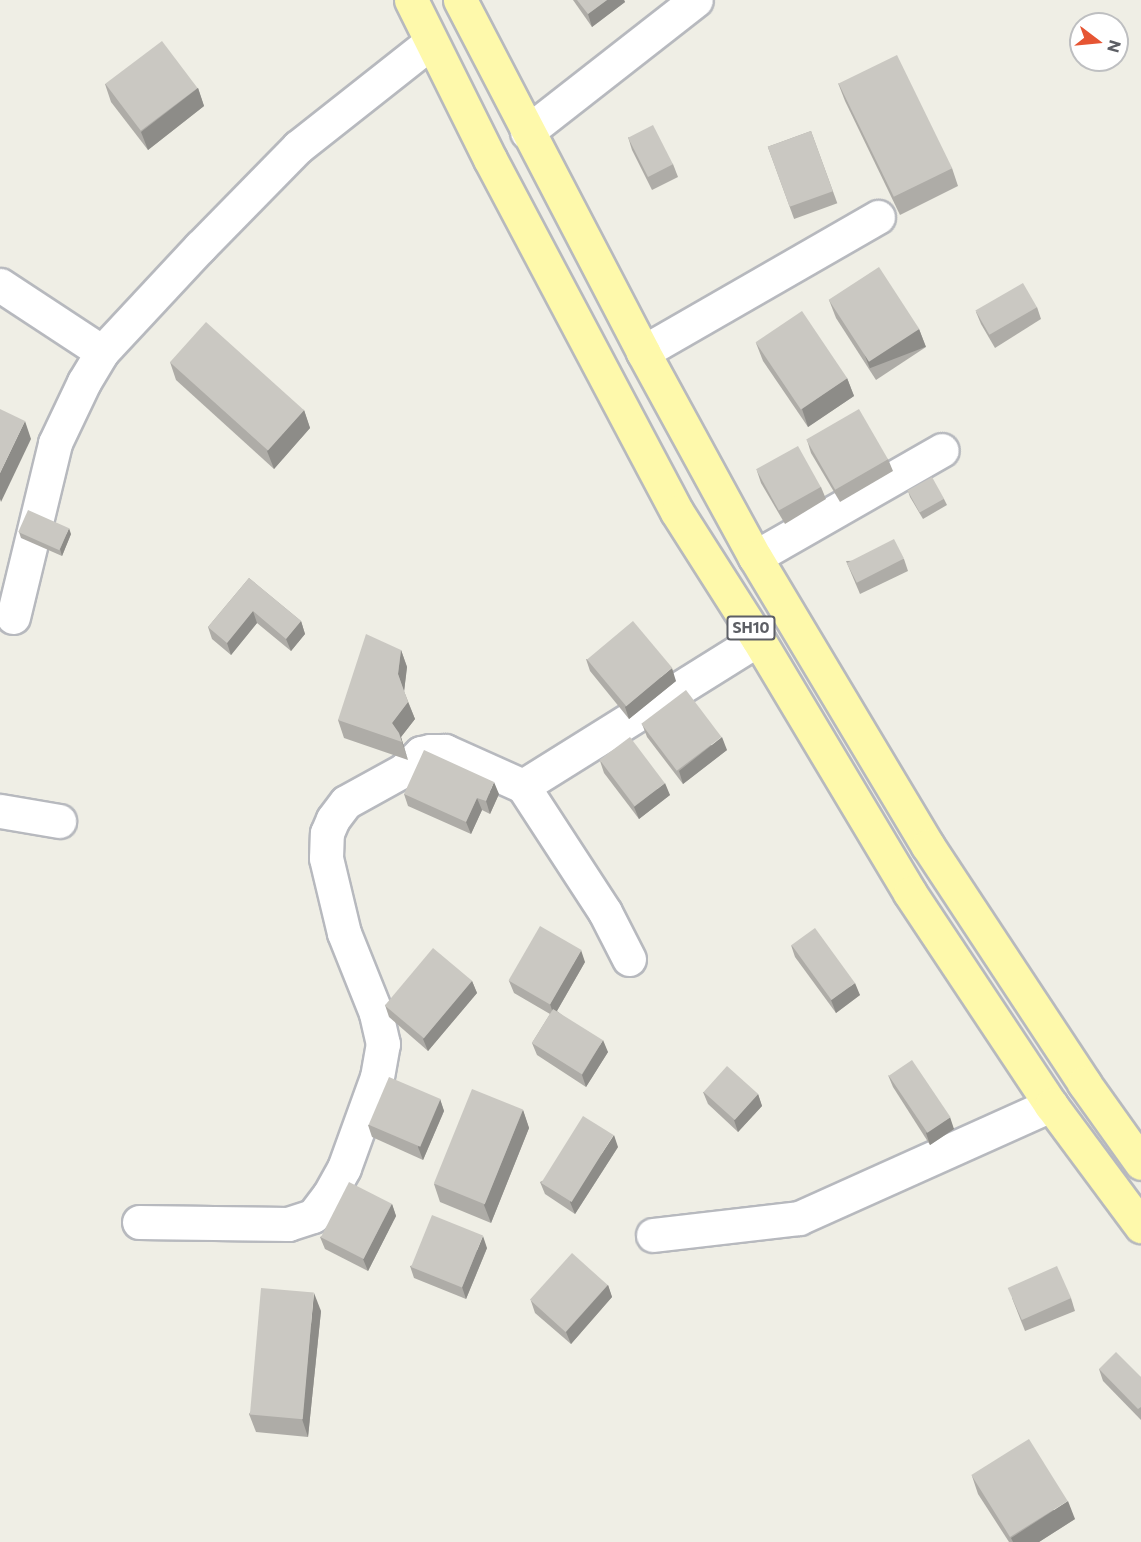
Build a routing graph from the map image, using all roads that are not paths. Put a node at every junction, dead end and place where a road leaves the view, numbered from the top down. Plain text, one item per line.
1 (411, 0) edge
2 (460, 0) edge
3 (696, 0) edge
4 (431, 42) junction
5 (527, 132) junction
6 (878, 217) dead end
7 (0, 285) edge
8 (102, 352) junction
9 (642, 352) junction
10 (942, 450) dead end
11 (755, 556) junction
12 (13, 616) dead end
13 (758, 639) junction
14 (523, 786) junction
15 (0, 811) edge
16 (59, 821) dead end
17 (629, 959) dead end
18 (1051, 1104) junction
19 (1141, 1162) edge
20 (139, 1222) dead end
21 (1141, 1226) edge
22 (653, 1235) dead end

1 - 4 main road, SH10
2 - 5 main road, SH10
3 - 5 street
4 - 8 street
4 - 13 main road, SH10
5 - 9 main road, SH10
6 - 9 street
7 - 8 street
8 - 12 street
9 - 11 main road, SH10
10 - 11 street
11 - 19 main road, SH10
13 - 14 street
13 - 18 main road, SH10
14 - 17 street
14 - 20 street
15 - 16 street
18 - 21 main road, SH10
18 - 22 street

